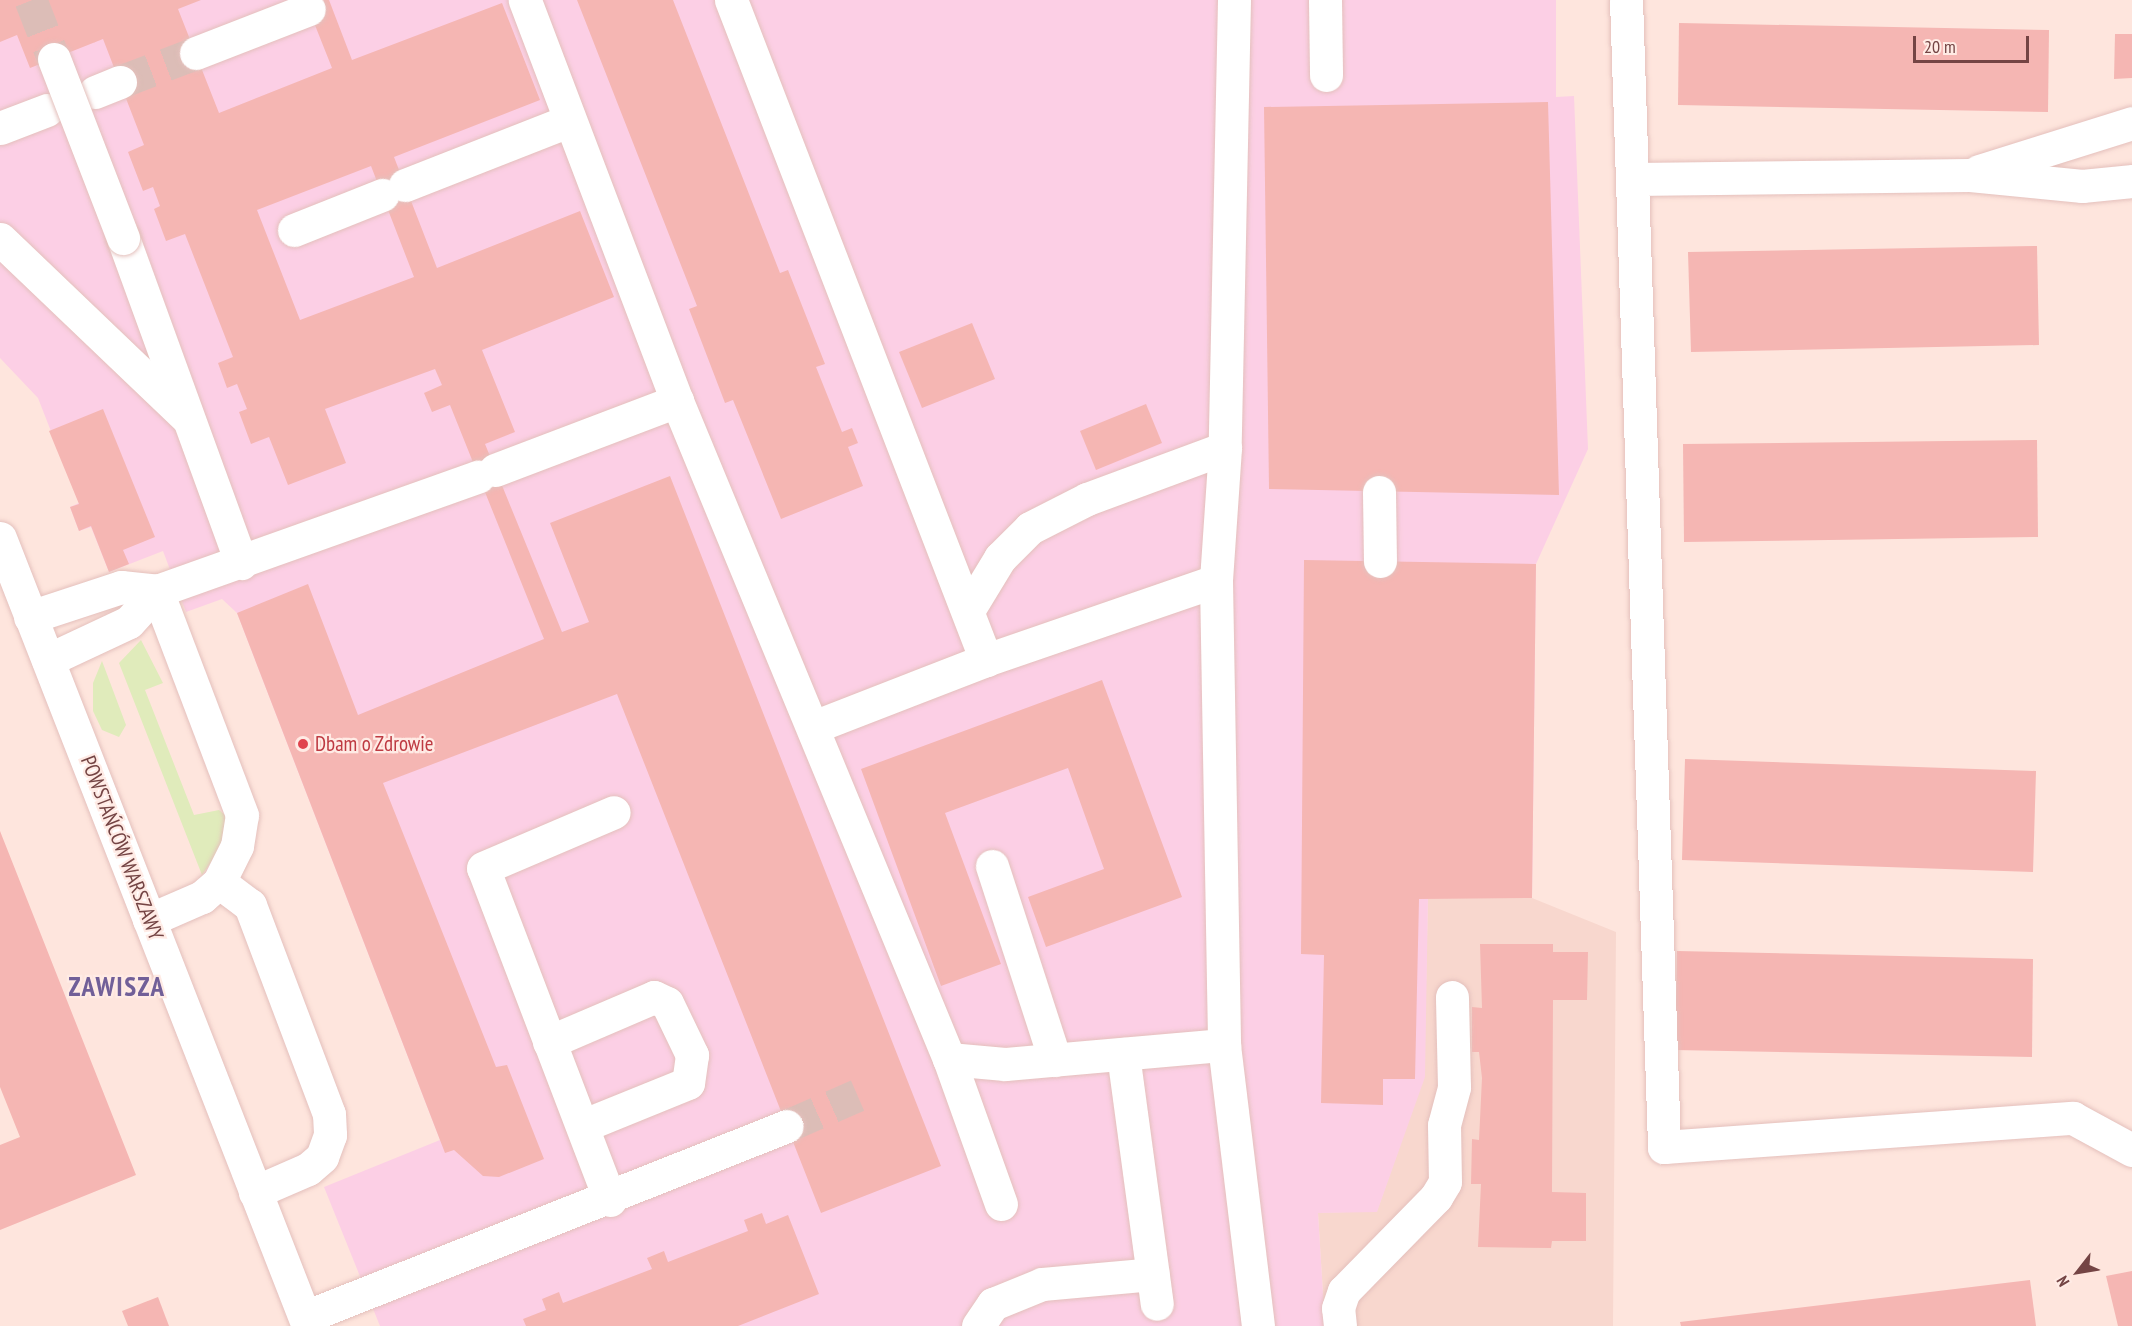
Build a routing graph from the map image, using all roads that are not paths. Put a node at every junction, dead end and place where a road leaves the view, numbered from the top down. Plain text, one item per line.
1 (525, 0) edge
2 (731, 0) edge
3 (1234, 0) edge
4 (1325, 0) edge
5 (1626, 0) edge
6 (323, 3) edge
7 (196, 53) tunnel mouth
8 (54, 59) tunnel mouth
9 (1326, 75) dead end
10 (47, 110) dead end
11 (568, 121) junction
12 (2132, 123) edge
13 (0, 128) edge
14 (1970, 175) junction
15 (1634, 179) junction
16 (2132, 181) edge
17 (294, 230) dead end
18 (0, 239) edge
19 (677, 401) junction
20 (191, 422) junction
21 (1225, 448) junction
22 (1379, 492) dead end
23 (0, 538) edge
24 (1380, 561) dead end
25 (241, 563) junction
26 (1216, 581) junction
27 (157, 591) junction
28 (969, 609) junction
29 (30, 616) junction
30 (48, 660) junction
31 (986, 660) junction
32 (813, 727) junction
33 (614, 812) dead end
34 (993, 866) dead end
35 (219, 882) junction
36 (150, 920) junction
37 (1452, 997) dead end
38 (549, 1042) junction
39 (1224, 1045) junction
40 (1123, 1054) junction
41 (949, 1059) junction
42 (1055, 1060) junction
43 (582, 1126) junction
44 (787, 1126) tunnel mouth
45 (2132, 1150) edge
46 (255, 1191) junction
47 (610, 1200) junction
48 (1001, 1204) dead end
49 (307, 1321) edge
50 (978, 1326) edge
51 (1257, 1326) edge
52 (1340, 1326) edge

1 - 11 street
2 - 28 street
3 - 21 street
4 - 9 street
5 - 15 street
6 - 7 street
8 - 20 street, bridge
10 - 13 street
11 - 17 street
11 - 19 street
12 - 14 street
14 - 15 street
14 - 16 street
15 - 45 street
18 - 20 street
19 - 25 street
19 - 32 street
20 - 25 street
21 - 26 street
21 - 28 street
22 - 24 street
23 - 29 street, POWSTAŃCÓW WARSZAWY
25 - 27 street
26 - 31 street
26 - 39 street
27 - 29 street
27 - 30 street
27 - 35 street
28 - 31 street
29 - 30 street, POWSTAŃCÓW WARSZAWY
30 - 36 street, POWSTAŃCÓW WARSZAWY
31 - 32 street
32 - 41 street
33 - 38 street
34 - 42 street
35 - 36 street
35 - 46 street
36 - 46 street, POWSTAŃCÓW WARSZAWY
37 - 52 street
38 - 43 street
38 - 43 street
39 - 40 street
39 - 51 street
40 - 42 street
40 - 50 street
41 - 42 street
41 - 48 street
43 - 47 street
44 - 47 street
46 - 49 street, POWSTAŃCÓW WARSZAWY
47 - 49 street

